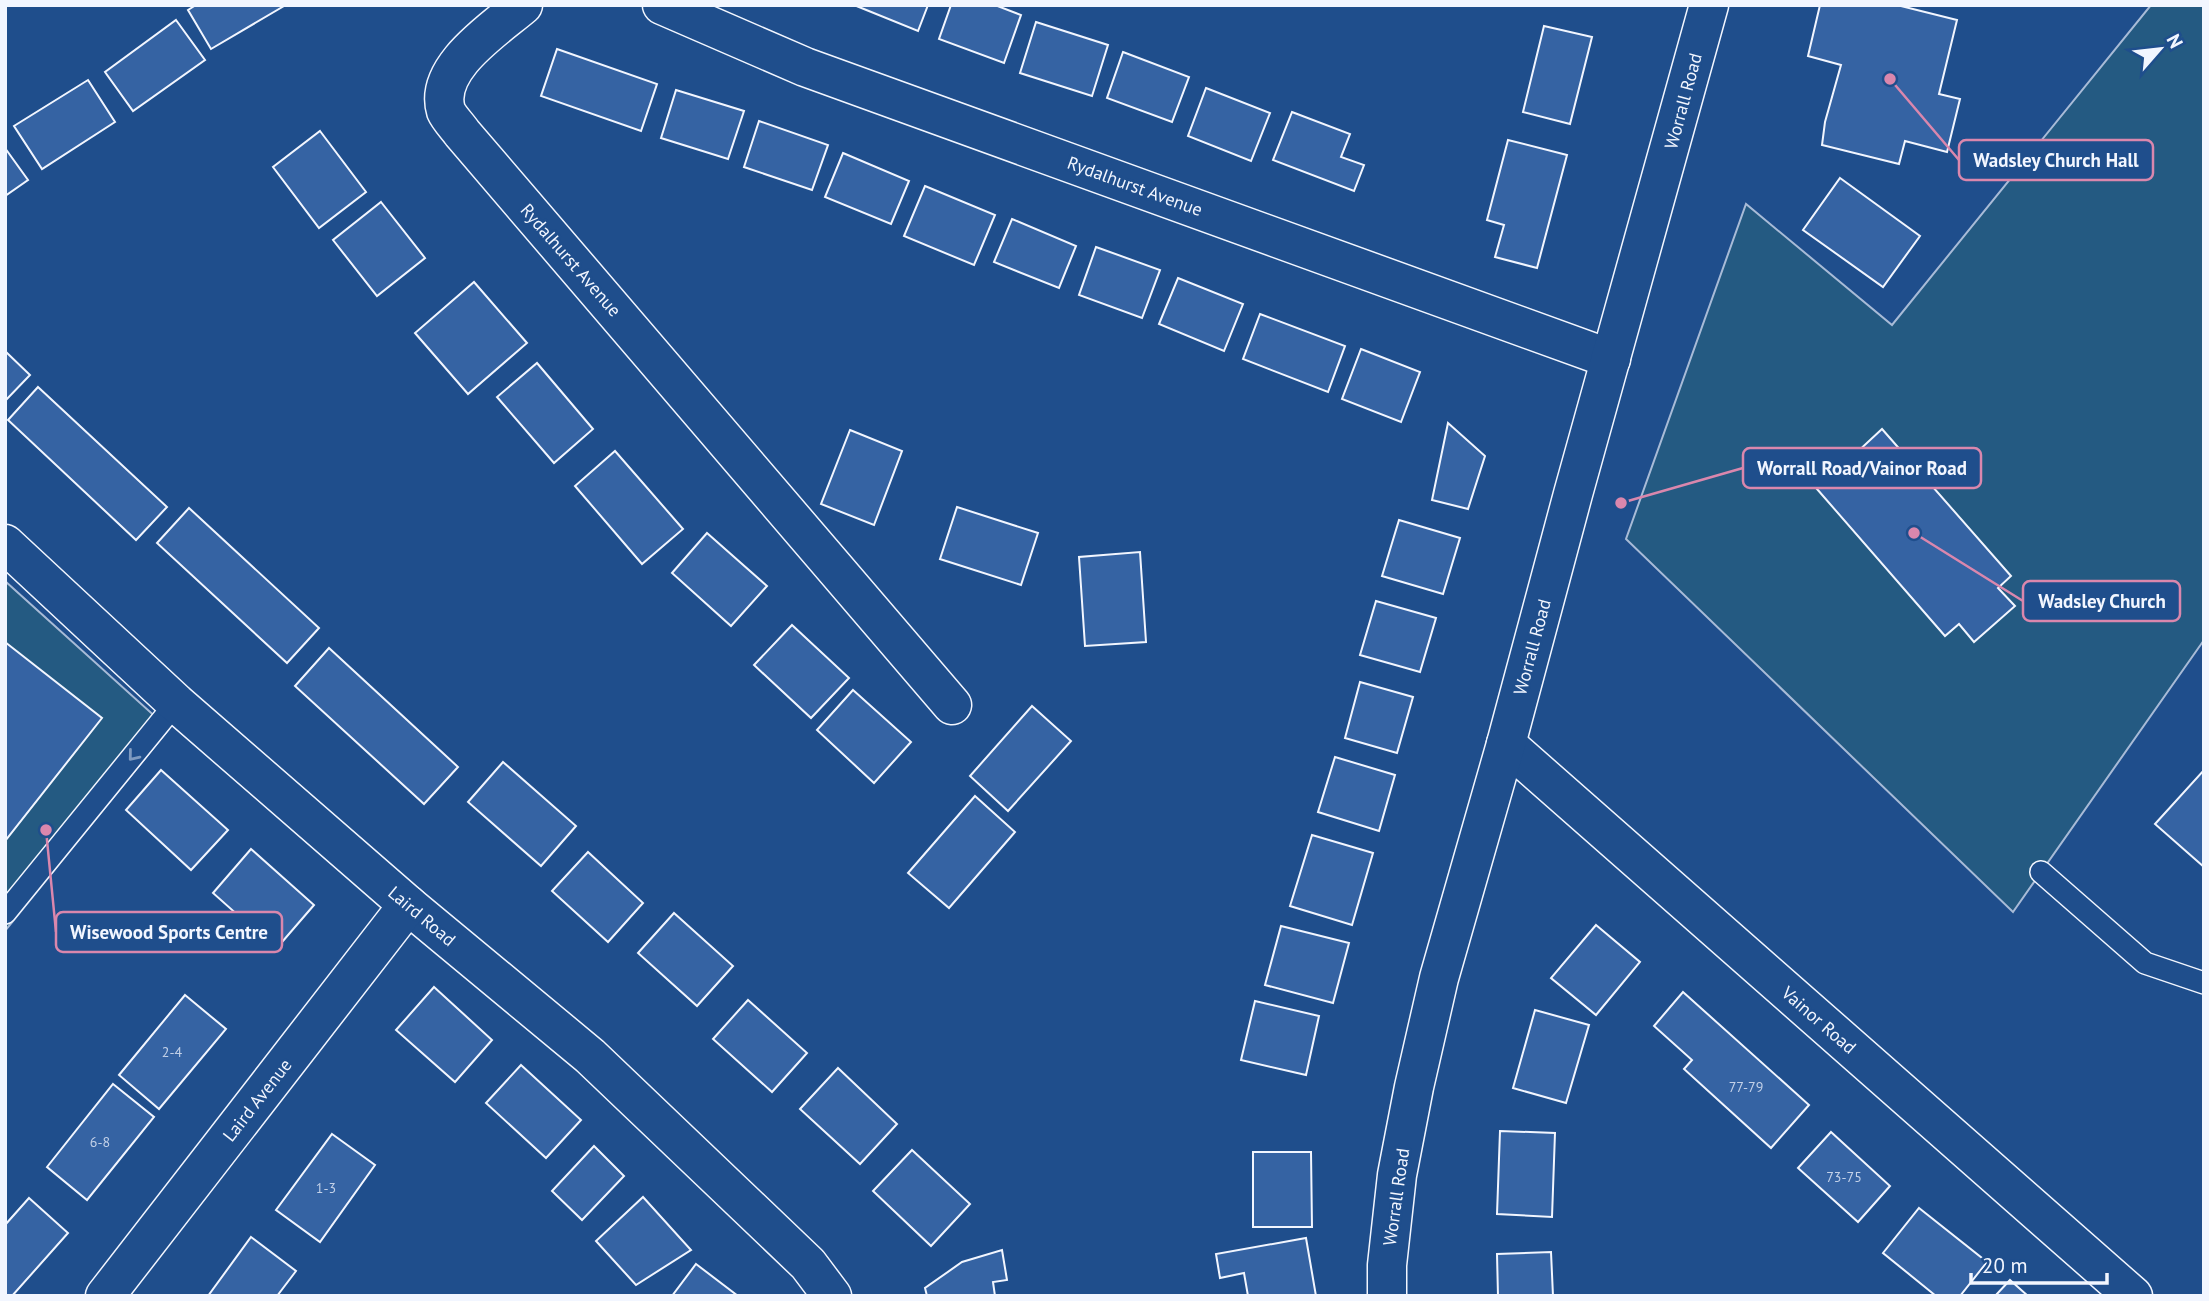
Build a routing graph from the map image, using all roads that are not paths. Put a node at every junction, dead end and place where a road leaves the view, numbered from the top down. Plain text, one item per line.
1 (523, 5) edge
2 (662, 5) edge
3 (1709, 5) edge
4 (1611, 359) junction
5 (5, 544) edge
6 (176, 703) junction
7 (951, 705) dead end
8 (1506, 744) junction
9 (2041, 872) dead end
10 (408, 905) junction
11 (5, 913) edge
12 (2204, 983) edge
13 (2131, 1295) edge
14 (105, 1296) edge
15 (832, 1296) edge
16 (1387, 1296) edge

1 - 7 street, Rydalhurst Avenue
2 - 4 street, Rydalhurst Avenue
3 - 4 street, Worrall Road
4 - 8 street, Worrall Road
5 - 6 street, Laird Road
6 - 10 street, Laird Road
6 -> 11 lane
8 - 13 street, Vainor Road
8 - 16 street, Worrall Road
9 - 12 lane
10 - 14 street, Laird Avenue
10 - 15 street, Laird Road

